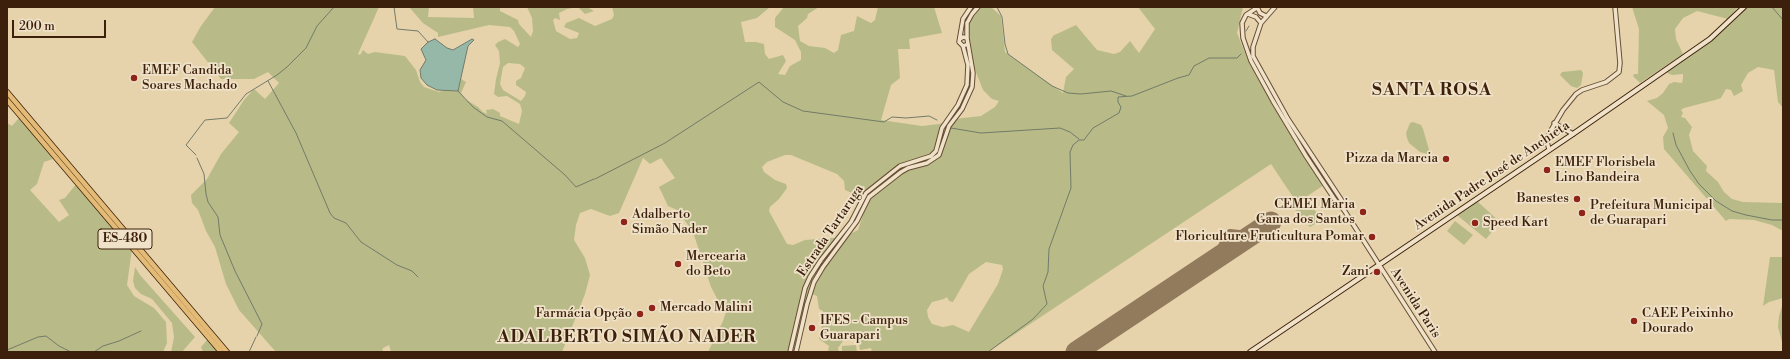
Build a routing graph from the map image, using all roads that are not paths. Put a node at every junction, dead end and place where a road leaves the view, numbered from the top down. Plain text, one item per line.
1 (971, 7) edge
2 (978, 7) edge
3 (1257, 7) edge
4 (1275, 7) edge
5 (1615, 7) edge
6 (1742, 8) edge
7 (1248, 14) junction
8 (1266, 16) junction
9 (1261, 23) junction
10 (967, 38) junction
11 (960, 39) junction
12 (968, 44) junction
13 (963, 46) junction
14 (7, 92) edge
15 (7, 100) edge
16 (1554, 123) junction
17 (1573, 134) junction
18 (1549, 149) junction
19 (1344, 210) junction
20 (1378, 265) junction
21 (221, 352) edge
22 (227, 352) edge
23 (790, 352) edge
24 (796, 352) edge
25 (1250, 352) edge
26 (1435, 352) edge

1 - 11 street
2 - 10 street
3 - 7 street
3 - 8 street
4 - 8 street
5 - 16 street
6 - 17 main road, Avenida Padre José de Anchieta
7 - 9 street
7 - 19 street
8 - 9 street
9 - 19 street
10 - 11 street
10 - 12 street
11 - 13 street
12 - 13 street
12 - 24 street, Estrada Tartaruga
13 - 23 street, Estrada Tartaruga
14 - 22 main road, ES-480
15 - 21 main road, ES-480
16 - 17 street
16 - 18 street
17 - 18 main road, Avenida Padre José de Anchieta
18 - 20 main road, Avenida Padre José de Anchieta
19 - 20 street, Avenida Paris
20 - 25 main road, Avenida Padre José de Anchieta
20 - 26 street, Avenida Paris

